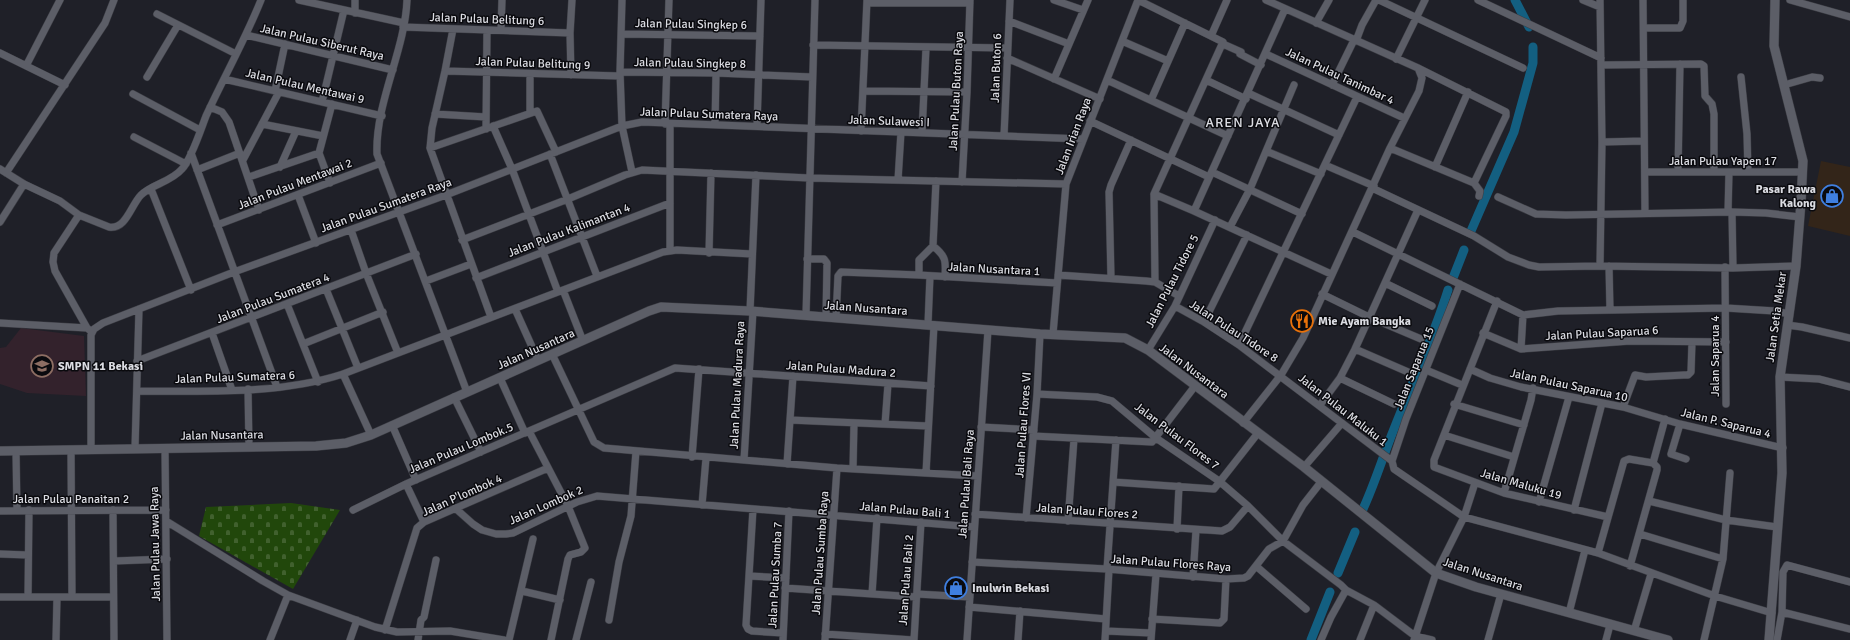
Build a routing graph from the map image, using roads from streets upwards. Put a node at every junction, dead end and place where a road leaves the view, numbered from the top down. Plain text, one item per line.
1 (60, 0) edge
2 (114, 0) edge
3 (261, 0) edge
4 (299, 0) edge
5 (355, 0) edge
6 (407, 0) edge
7 (502, 0) edge
8 (572, 0) edge
9 (622, 0) edge
10 (670, 0) edge
11 (761, 0) edge
12 (815, 0) edge
13 (1010, 0) edge
14 (1054, 0) edge
15 (1088, 0) edge
16 (1138, 0) edge
17 (1227, 0) edge
18 (1266, 0) edge
19 (1329, 0) edge
20 (1378, 0) edge
21 (1425, 0) edge
22 (1478, 0) edge
23 (1583, 0) edge
24 (1643, 0) edge
25 (1683, 0) edge
26 (1775, 0) edge
27 (1790, 0) edge
28 (311, 1) edge
29 (867, 2) edge
30 (927, 2) edge
31 (970, 2) edge
32 (1600, 4) edge
33 (1285, 9) junction
34 (344, 10) junction
35 (1083, 10) junction
36 (355, 13) junction
37 (157, 14) dead end
38 (1850, 17) edge
39 (1417, 18) junction
40 (1009, 21) junction
41 (1186, 23) junction
42 (1316, 23) junction
43 (178, 25) junction
44 (404, 25) junction
45 (1644, 28) junction
46 (453, 29) junction
47 (487, 30) junction
48 (501, 30) junction
49 (570, 33) junction
50 (622, 34) junction
51 (668, 34) junction
52 (246, 35) junction
53 (760, 36) junction
54 (1211, 36) junction
55 (1355, 40) junction
56 (1122, 41) junction
57 (1223, 43) junction
58 (285, 44) junction
59 (1069, 44) junction
60 (813, 45) junction
61 (865, 47) junction
62 (926, 48) junction
63 (969, 48) junction
64 (1008, 48) junction
65 (0, 53) edge
66 (236, 54) junction
67 (1266, 54) junction
68 (334, 56) junction
69 (1007, 58) junction
70 (1396, 59) junction
71 (1601, 61) junction
72 (1168, 62) junction
73 (1644, 64) junction
74 (1680, 64) junction
75 (1261, 65) junction
76 (26, 66) junction
77 (1418, 68) junction
78 (1523, 68) dead end
79 (393, 70) junction
80 (445, 71) junction
81 (486, 73) junction
82 (666, 73) junction
83 (716, 73) junction
84 (530, 74) junction
85 (620, 74) junction
86 (571, 75) junction
87 (758, 76) junction
88 (1741, 76) dead end
89 (148, 77) dead end
90 (812, 77) junction
91 (1820, 78) dead end
92 (224, 79) junction
93 (1054, 79) junction
94 (1107, 80) junction
95 (1206, 80) junction
96 (65, 85) junction
97 (1294, 85) dead end
98 (1332, 85) junction
99 (1784, 85) junction
100 (277, 91) junction
101 (863, 91) junction
102 (924, 91) junction
103 (967, 92) junction
104 (1468, 92) junction
105 (133, 94) dead end
106 (1247, 96) junction
107 (1357, 97) junction
108 (1100, 99) junction
109 (1151, 100) junction
110 (322, 102) junction
111 (332, 104) junction
112 (210, 108) junction
113 (1284, 110) junction
114 (534, 112) junction
115 (435, 114) junction
116 (382, 116) junction
117 (486, 117) junction
118 (1188, 118) junction
119 (1404, 118) junction
120 (1090, 121) junction
121 (262, 124) junction
122 (668, 124) junction
123 (715, 125) junction
124 (622, 126) junction
125 (757, 126) junction
126 (489, 127) junction
127 (812, 129) junction
128 (200, 130) junction
129 (296, 131) junction
130 (862, 131) junction
131 (901, 132) junction
132 (922, 133) junction
133 (1339, 134) junction
134 (965, 135) junction
135 (323, 136) junction
136 (1004, 136) junction
137 (1228, 136) junction
138 (134, 137) dead end
139 (1083, 139) junction
140 (1131, 140) junction
141 (1644, 141) junction
142 (1602, 142) junction
143 (430, 148) junction
144 (1390, 148) junction
145 (1266, 151) junction
146 (191, 153) junction
147 (319, 153) junction
148 (553, 153) junction
149 (241, 157) junction
150 (1171, 158) junction
151 (381, 163) junction
152 (186, 164) junction
153 (1325, 165) junction
154 (280, 167) junction
155 (1435, 167) junction
156 (512, 169) junction
157 (197, 170) junction
158 (3, 171) edge
159 (670, 171) junction
160 (632, 172) junction
161 (1645, 172) junction
162 (1678, 172) junction
163 (1714, 172) junction
164 (1729, 172) junction
165 (1748, 172) junction
166 (1802, 172) junction
167 (711, 173) junction
168 (756, 174) junction
169 (1211, 174) junction
170 (1320, 174) junction
171 (249, 177) junction
172 (809, 178) junction
173 (898, 180) junction
174 (936, 182) junction
175 (962, 182) junction
176 (330, 183) junction
177 (1474, 183) junction
178 (24, 184) junction
179 (1066, 184) junction
180 (1373, 187) junction
181 (151, 189) junction
182 (1250, 189) junction
183 (1154, 194) junction
184 (298, 195) junction
185 (446, 195) junction
186 (1479, 196) dead end
187 (1498, 198) dead end
188 (568, 199) junction
189 (670, 203) junction
190 (259, 210) junction
191 (1418, 210) junction
192 (1194, 211) junction
193 (400, 212) junction
194 (1730, 212) junction
195 (1644, 213) junction
196 (528, 214) junction
197 (1302, 214) junction
198 (1601, 214) junction
199 (79, 215) junction
200 (1800, 217) junction
201 (1215, 220) junction
202 (0, 222) edge
203 (217, 225) junction
204 (1230, 226) junction
205 (351, 230) junction
206 (1353, 232) junction
207 (1247, 235) junction
208 (582, 237) junction
209 (462, 240) junction
210 (316, 243) junction
211 (933, 246) junction
212 (670, 250) junction
213 (543, 252) junction
214 (710, 252) junction
215 (1284, 252) junction
216 (416, 254) junction
217 (752, 254) junction
218 (1398, 254) junction
219 (807, 258) junction
220 (472, 264) junction
221 (1600, 266) junction
222 (1609, 266) junction
223 (1796, 266) junction
224 (1725, 267) junction
225 (1733, 268) junction
226 (234, 272) junction
227 (366, 273) junction
228 (1331, 274) junction
229 (919, 275) junction
230 (1058, 275) junction
231 (597, 276) junction
232 (930, 276) junction
233 (945, 277) junction
234 (476, 278) junction
235 (1111, 278) junction
236 (426, 281) junction
237 (1155, 282) junction
238 (1057, 283) junction
239 (1385, 283) junction
240 (1457, 283) junction
241 (326, 289) junction
242 (191, 290) junction
243 (560, 291) junction
244 (1322, 294) junction
245 (1179, 296) junction
246 (1497, 301) junction
247 (287, 304) junction
248 (1174, 306) junction
249 (1432, 306) dead end
250 (1726, 308) junction
251 (139, 309) junction
252 (515, 309) junction
253 (1610, 310) junction
254 (751, 311) junction
255 (383, 312) junction
256 (1523, 314) junction
257 (1789, 314) junction
258 (806, 315) junction
259 (491, 317) junction
260 (826, 317) junction
261 (1369, 317) junction
262 (251, 318) junction
263 (836, 318) junction
264 (1204, 322) junction
265 (0, 323) edge
266 (931, 324) junction
267 (1787, 326) junction
268 (342, 329) junction
269 (89, 330) junction
270 (988, 330) junction
271 (212, 333) junction
272 (1484, 333) junction
273 (1040, 334) junction
274 (1053, 334) junction
275 (446, 335) junction
276 (1850, 338) edge
277 (1421, 339) dead end
278 (582, 341) junction
279 (1692, 342) junction
280 (1726, 342) junction
281 (303, 344) junction
282 (1239, 345) junction
283 (1355, 349) junction
284 (1521, 349) junction
285 (1148, 350) junction
286 (398, 353) junction
287 (552, 354) junction
288 (538, 360) junction
289 (137, 361) junction
290 (358, 368) junction
291 (699, 369) junction
292 (1470, 369) junction
293 (1426, 370) junction
294 (1408, 372) dead end
295 (750, 373) junction
296 (343, 374) junction
297 (1281, 375) junction
298 (793, 376) junction
299 (1780, 377) junction
300 (500, 378) junction
301 (1340, 378) junction
302 (318, 382) junction
303 (888, 384) junction
304 (1462, 385) junction
305 (931, 386) junction
306 (1196, 386) junction
307 (277, 387) junction
308 (1850, 387) edge
309 (1533, 388) junction
310 (248, 389) junction
311 (232, 390) junction
312 (136, 391) junction
313 (467, 392) junction
314 (1037, 394) junction
315 (454, 397) junction
316 (1569, 397) junction
317 (1602, 403) junction
318 (1394, 404) dead end
319 (1454, 404) junction
320 (1726, 404) dead end
321 (1320, 405) junction
322 (1623, 407) junction
323 (579, 410) junction
324 (1665, 419) junction
325 (790, 420) junction
326 (854, 423) junction
327 (1243, 423) junction
328 (1342, 423) junction
329 (885, 424) junction
330 (1680, 424) junction
331 (392, 425) junction
332 (1524, 425) junction
333 (928, 426) junction
334 (981, 427) junction
335 (527, 432) junction
336 (1034, 433) junction
337 (1258, 433) junction
338 (371, 434) junction
339 (1444, 435) junction
340 (1156, 438) junction
341 (1074, 439) junction
342 (1116, 440) junction
343 (249, 447) junction
344 (135, 448) junction
345 (165, 448) junction
346 (1783, 448) junction
347 (71, 450) junction
348 (91, 450) junction
349 (1, 451) edge
350 (16, 451) junction
351 (636, 451) junction
352 (481, 452) junction
353 (692, 457) junction
354 (1514, 457) junction
355 (706, 458) junction
356 (1390, 459) junction
357 (1686, 459) dead end
358 (744, 460) junction
359 (1653, 463) junction
360 (787, 464) junction
361 (548, 468) junction
362 (837, 468) junction
363 (1304, 468) junction
364 (853, 469) junction
365 (926, 473) junction
366 (1730, 473) dead end
367 (978, 476) junction
368 (416, 480) junction
369 (1113, 482) junction
370 (1219, 482) junction
371 (1320, 482) junction
372 (1475, 483) junction
373 (406, 484) junction
374 (1179, 486) junction
375 (1504, 493) junction
376 (633, 499) junction
377 (1649, 501) junction
378 (1539, 502) junction
379 (702, 505) junction
380 (568, 506) junction
381 (1248, 506) junction
382 (455, 508) junction
383 (753, 509) junction
384 (29, 510) junction
385 (71, 510) junction
386 (113, 510) junction
387 (166, 510) junction
388 (353, 510) dead end
389 (1574, 510) junction
390 (0, 511) edge
391 (17, 511) junction
392 (790, 511) junction
393 (975, 514) junction
394 (834, 515) junction
395 (1464, 517) junction
396 (1608, 517) junction
397 (877, 518) junction
398 (1026, 518) junction
399 (1726, 520) junction
400 (166, 521) junction
401 (1068, 521) junction
402 (424, 522) junction
403 (921, 522) junction
404 (1110, 525) junction
405 (974, 527) junction
406 (1777, 527) junction
407 (1177, 528) junction
408 (1196, 530) junction
409 (1640, 534) junction
410 (533, 539) dead end
411 (1283, 541) junction
412 (1585, 550) junction
413 (1598, 553) junction
414 (0, 554) edge
415 (28, 555) junction
416 (1723, 559) junction
417 (167, 560) junction
418 (436, 560) dead end
419 (114, 561) junction
420 (972, 562) junction
421 (1256, 566) junction
422 (1630, 566) junction
423 (1108, 570) junction
424 (1436, 573) junction
425 (1156, 574) junction
426 (1651, 574) junction
427 (749, 576) junction
428 (1193, 577) junction
429 (786, 578) junction
430 (1226, 579) junction
431 (591, 582) dead end
432 (1850, 582) edge
433 (786, 588) junction
434 (1343, 588) junction
435 (828, 590) junction
436 (522, 591) junction
437 (872, 594) junction
438 (1501, 594) junction
439 (288, 595) junction
440 (916, 595) junction
441 (1715, 596) junction
442 (0, 597) edge
443 (28, 597) junction
444 (57, 597) junction
445 (72, 597) junction
446 (113, 597) junction
447 (970, 597) junction
448 (560, 600) junction
449 (1374, 605) junction
450 (969, 607) junction
451 (1306, 609) dead end
452 (1020, 611) junction
453 (1568, 613) junction
454 (1777, 613) junction
455 (1106, 619) junction
456 (1152, 619) junction
457 (357, 620) junction
458 (609, 620) dead end
459 (1610, 625) junction
460 (1850, 629) edge
461 (386, 630) junction
462 (419, 631) junction
463 (1106, 631) junction
464 (1634, 631) junction
465 (783, 636) edge
466 (825, 637) edge
467 (1151, 637) edge
468 (1414, 638) edge
469 (56, 640) edge
470 (114, 640) edge
471 (167, 640) edge
472 (270, 640) edge
473 (350, 640) edge
474 (418, 640) edge
475 (504, 640) edge
476 (509, 640) edge
477 (551, 640) edge
478 (576, 640) edge
479 (913, 640) edge
480 (967, 640) edge
481 (1018, 640) edge
482 (1105, 640) edge
483 (1321, 640) edge
484 (1360, 640) edge
485 (1432, 640) edge
486 (1488, 640) edge
487 (1606, 640) edge
488 (1668, 640) edge
489 (1704, 640) edge
490 (1770, 640) edge
491 (1777, 640) edge

1 - 76 street
2 - 96 street
3 - 52 street
4 - 28 street, Jalan Pulau Belitung 6
5 - 36 street
6 - 44 street
7 - 48 street
8 - 49 street
9 - 50 street
10 - 51 street
11 - 53 street
12 - 60 street
13 - 40 street, Jalan Buton 6
14 - 35 street
15 - 35 street
16 - 41 street
16 - 56 street, Jalan Irian Raya
17 - 54 street
18 - 33 street
19 - 42 street
20 - 39 street
20 - 55 street
21 - 39 street
22 - 71 street
23 - 32 street
24 - 45 street
25 - 45 street
26 - 99 street, Jalan Setia Mekar
27 - 38 street
28 - 34 street, Jalan Pulau Belitung 6
29 - 30 street
29 - 61 street
30 - 31 street
31 - 63 street, Jalan Pulau Buton Raya
32 - 71 street
33 - 42 street
33 - 67 street
34 - 36 street, Jalan Pulau Belitung 6
34 - 68 street
35 - 59 street
36 - 44 street, Jalan Pulau Belitung 6
37 - 43 street
39 - 70 street
39 - 78 street
40 - 59 street
40 - 64 street, Jalan Buton 6
41 - 54 street
41 - 72 street
42 - 55 street
43 - 66 street
43 - 89 street
44 - 46 street, Jalan Pulau Belitung 6
44 - 79 street
45 - 73 street
46 - 47 street, Jalan Pulau Belitung 6
46 - 80 street
47 - 48 street, Jalan Pulau Belitung 6
47 - 81 street
48 - 49 street, Jalan Pulau Belitung 6
49 - 86 street
50 - 51 street, Jalan Pulau Singkep 6
50 - 85 street
51 - 53 street, Jalan Pulau Singkep 6
51 - 82 street
52 - 58 street, Jalan Pulau Siberut Raya
52 - 66 street
53 - 87 street
54 - 57 street
55 - 70 street
55 - 98 street
56 - 72 street
56 - 94 street, Jalan Irian Raya
57 - 75 street
57 - 95 street
58 - 68 street, Jalan Pulau Siberut Raya
58 - 100 street
59 - 93 street
60 - 61 street
60 - 90 street
61 - 62 street
61 - 101 street
62 - 63 street
62 - 102 street
63 - 64 street
63 - 103 street, Jalan Pulau Buton Raya
64 - 69 street, Jalan Buton 6
65 - 76 street
66 - 92 street
67 - 75 street
67 - 98 street, Jalan Pulau Tanimbar 4
68 - 79 street, Jalan Pulau Siberut Raya
68 - 110 street
69 - 93 street
69 - 136 street, Jalan Buton 6
70 - 77 street
71 - 73 street
71 - 142 street
72 - 109 street
73 - 74 street
73 - 141 street
74 - 162 street
74 - 163 street
75 - 106 street
76 - 96 street
77 - 104 street
77 - 119 street
79 - 116 street
80 - 81 street, Jalan Pulau Belitung 9
80 - 115 street
81 - 84 street, Jalan Pulau Belitung 9
81 - 117 street
82 - 83 street, Jalan Pulau Singkep 8
82 - 85 street, Jalan Pulau Singkep 8
82 - 122 street
83 - 87 street, Jalan Pulau Singkep 8
83 - 123 street
84 - 86 street, Jalan Pulau Belitung 9
84 - 114 street
85 - 86 street, Jalan Pulau Belitung 9
85 - 124 street
87 - 90 street, Jalan Pulau Singkep 8
87 - 125 street
88 - 165 street
90 - 127 street
91 - 99 street
92 - 100 street, Jalan Pulau Mentawai 9
92 - 112 street
93 - 108 street
94 - 108 street, Jalan Irian Raya
94 - 109 street
95 - 106 street
95 - 118 street
96 - 158 street
97 - 113 street
98 - 107 street, Jalan Pulau Tanimbar 4
99 - 166 street, Jalan Setia Mekar
100 - 110 street, Jalan Pulau Mentawai 9
100 - 121 street
101 - 102 street
101 - 130 street
102 - 103 street
102 - 132 street
103 - 134 street, Jalan Pulau Buton Raya
104 - 155 street
104 - 177 street
105 - 128 street
106 - 113 street
106 - 137 street
107 - 119 street, Jalan Pulau Tanimbar 4
107 - 133 street
108 - 120 street, Jalan Irian Raya
109 - 118 street
110 - 111 street, Jalan Pulau Mentawai 9
111 - 116 street, Jalan Pulau Mentawai 9
111 - 135 street
112 - 128 street
112 - 149 street
113 - 133 street
113 - 145 street
114 - 126 street
114 - 148 street
115 - 117 street
115 - 143 street
116 - 151 street
117 - 126 street
118 - 137 street
118 - 150 street
119 - 144 street
120 - 139 street, Jalan Irian Raya
120 - 140 street
121 - 129 street
121 - 149 street
122 - 123 street, Jalan Pulau Sumatera Raya
122 - 124 street, Jalan Pulau Sumatera Raya
122 - 159 street
123 - 125 street, Jalan Pulau Sumatera Raya
124 - 148 street, Jalan Pulau Sumatera Raya
124 - 160 street
125 - 127 street, Jalan Pulau Sumatera Raya
126 - 143 street
126 - 156 street
127 - 130 street, Jalan Sulawesi I
127 - 172 street
128 - 146 street
129 - 135 street
129 - 154 street
130 - 131 street, Jalan Sulawesi I
131 - 132 street, Jalan Sulawesi I
131 - 173 street
132 - 134 street, Jalan Sulawesi I
133 - 153 street
134 - 136 street, Jalan Sulawesi I
134 - 175 street, Jalan Pulau Buton Raya
135 - 147 street
136 - 139 street, Jalan Sulawesi I
137 - 169 street
138 - 152 street
139 - 179 street, Jalan Irian Raya
140 - 150 street
140 - 235 street
141 - 142 street
141 - 161 street
142 - 198 street
143 - 185 street
144 - 155 street
144 - 180 street
145 - 170 street
145 - 182 street
146 - 152 street
146 - 157 street
147 - 154 street
147 - 176 street
148 - 156 street, Jalan Pulau Sumatera Raya
148 - 188 street
149 - 157 street
149 - 171 street
150 - 169 street
150 - 183 street
151 - 176 street, Jalan Pulau Mentawai 2
151 - 193 street
152 - 181 street
153 - 170 street
153 - 180 street
154 - 171 street
155 - 177 street
156 - 185 street, Jalan Pulau Sumatera Raya
156 - 196 street
157 - 203 street
158 - 178 street
159 - 160 street
159 - 167 street
159 - 189 street
160 - 188 street
161 - 162 street, Jalan Pulau Yapen 17
161 - 195 street
162 - 163 street, Jalan Pulau Yapen 17
163 - 164 street, Jalan Pulau Yapen 17
164 - 165 street, Jalan Pulau Yapen 17
164 - 194 street
165 - 166 street, Jalan Pulau Yapen 17
166 - 200 street, Jalan Setia Mekar
167 - 168 street
167 - 214 street
168 - 172 street
168 - 217 street, Jalan Pulau Madura Raya
169 - 182 street
169 - 192 street
170 - 197 street
171 - 190 street
172 - 173 street
172 - 219 street
173 - 174 street
174 - 175 street
174 - 211 street
175 - 179 street
176 - 184 street, Jalan Pulau Mentawai 2
177 - 186 street
178 - 199 street
178 - 202 street
179 - 230 street, Jalan Irian Raya
180 - 191 street
180 - 206 street
181 - 199 street
181 - 242 street
182 - 197 street
182 - 204 street
183 - 192 street
183 - 237 street
184 - 190 street, Jalan Pulau Mentawai 2
184 - 210 street
185 - 193 street, Jalan Pulau Sumatera Raya
185 - 209 street
187 - 198 street
188 - 196 street
188 - 208 street
189 - 208 street, Jalan Pulau Kalimantan 4
189 - 212 street
190 - 203 street, Jalan Pulau Mentawai 2
191 - 218 street
191 - 221 street
192 - 201 street
193 - 205 street, Jalan Pulau Sumatera Raya
193 - 216 street
194 - 195 street
194 - 200 street
194 - 225 street
195 - 198 street
196 - 209 street
196 - 213 street
197 - 215 street
198 - 221 street
199 - 269 street
200 - 223 street, Jalan Setia Mekar
201 - 204 street
201 - 245 street, Jalan Pulau Tidore 5
203 - 226 street
204 - 207 street
205 - 210 street, Jalan Pulau Sumatera Raya
205 - 227 street
206 - 218 street
206 - 228 street
207 - 215 street
207 - 264 street
208 - 213 street, Jalan Pulau Kalimantan 4
208 - 231 street
209 - 220 street
210 - 226 street, Jalan Pulau Sumatera Raya
211 - 229 street
211 - 233 street
212 - 214 street
212 - 231 street, Jalan Pulau Sumatera 6
213 - 234 street, Jalan Pulau Kalimantan 4
213 - 243 street
214 - 217 street
215 - 228 street
215 - 282 street
216 - 227 street, Jalan Pulau Sumatera 4
216 - 236 street
217 - 254 street, Jalan Pulau Madura Raya
218 - 239 street
218 - 240 street
219 - 258 street
219 - 260 street
220 - 234 street
220 - 236 street
221 - 222 street
222 - 224 street
222 - 253 street
223 - 225 street
223 - 257 street, Jalan Setia Mekar
224 - 225 street
224 - 250 street, Jalan Saparua 4
226 - 242 street, Jalan Pulau Sumatera Raya
226 - 262 street
227 - 241 street, Jalan Pulau Sumatera 4
227 - 255 street
228 - 244 street
229 - 232 street, Jalan Nusantara 1
229 - 263 street, Jalan Nusantara 1
230 - 235 street, Jalan Pulau Tidore 8
230 - 238 street, Jalan Irian Raya
231 - 243 street, Jalan Pulau Sumatera 6
232 - 233 street, Jalan Nusantara 1
232 - 266 street, Jalan Nusantara 1
233 - 238 street, Jalan Nusantara 1
234 - 259 street
235 - 237 street, Jalan Pulau Tidore 8
236 - 275 street
237 - 245 street, Jalan Pulau Tidore 8
238 - 274 street, Jalan Irian Raya
239 - 249 street
239 - 261 street
240 - 246 street
240 - 293 street, Jalan Saparua 15
241 - 247 street, Jalan Pulau Sumatera 4
241 - 268 street
242 - 251 street, Jalan Pulau Sumatera Raya
243 - 252 street, Jalan Pulau Sumatera 6
243 - 278 street
244 - 261 street
244 - 297 street
245 - 248 street, Jalan Pulau Tidore 5
246 - 256 street
246 - 272 street
247 - 262 street, Jalan Pulau Sumatera 4
247 - 281 street
248 - 264 street, Jalan Pulau Tidore 8
248 - 285 street, Jalan Pulau Tidore 5
250 - 253 street
250 - 257 street
250 - 280 street, Jalan Saparua 4
251 - 269 street, Jalan Pulau Sumatera Raya
251 - 289 street
252 - 259 street, Jalan Pulau Sumatera 6
252 - 288 street
253 - 256 street
254 - 258 street, Jalan Nusantara
254 - 278 street, Jalan Nusantara
254 - 295 street, Jalan Pulau Madura Raya
255 - 268 street
255 - 286 street
256 - 284 street
257 - 267 street, Jalan Setia Mekar
258 - 260 street, Jalan Nusantara
259 - 275 street, Jalan Pulau Sumatera 6
260 - 263 street, Jalan Nusantara
261 - 277 street
261 - 283 street
262 - 271 street, Jalan Pulau Sumatera 4
262 - 307 street
263 - 266 street, Jalan Nusantara
264 - 282 street, Jalan Pulau Tidore 8
265 - 269 street
266 - 270 street, Jalan Nusantara
266 - 305 street, Jalan Nusantara 1
267 - 276 street
267 - 299 street, Jalan Setia Mekar
268 - 281 street
268 - 290 street
269 - 348 street
270 - 273 street, Jalan Nusantara
270 - 334 street, Jalan Pulau Bali Raya
271 - 289 street, Jalan Pulau Sumatera 4
271 - 311 street
272 - 284 street, Jalan Pulau Saparua 6
272 - 292 street
273 - 274 street, Jalan Nusantara
273 - 314 street, Jalan Pulau Flores VI
274 - 285 street, Jalan Nusantara
275 - 286 street, Jalan Pulau Sumatera 6
275 - 313 street
278 - 287 street, Jalan Nusantara
279 - 280 street, Jalan Pulau Saparua 6
279 - 284 street, Jalan Pulau Saparua 6
279 - 322 street
280 - 320 street, Jalan Saparua 4
281 - 302 street
282 - 297 street, Jalan Pulau Tidore 8
283 - 294 street
283 - 301 street
285 - 306 street, Jalan Nusantara
286 - 290 street, Jalan Pulau Sumatera 6
287 - 288 street, Jalan Nusantara
287 - 323 street
288 - 300 street, Jalan Nusantara
289 - 312 street
290 - 296 street, Jalan Pulau Sumatera 6
291 - 295 street, Jalan Pulau Madura 2
291 - 323 street, Jalan Pulau Lombok.5
291 - 353 street
292 - 304 street
292 - 309 street, Jalan Pulau Saparua 10
293 - 304 street
293 - 356 street, Jalan Saparua 15
295 - 298 street, Jalan Pulau Madura 2
295 - 358 street, Jalan Pulau Madura Raya
296 - 302 street, Jalan Pulau Sumatera 6
296 - 338 street
297 - 321 street, Jalan Pulau Maluku 1
297 - 327 street
298 - 303 street, Jalan Pulau Madura 2
298 - 325 street
299 - 308 street
299 - 346 street, Jalan Setia Mekar
300 - 313 street, Jalan Nusantara
300 - 335 street
301 - 318 street
301 - 321 street
302 - 307 street, Jalan Pulau Sumatera 6
303 - 305 street, Jalan Pulau Madura 2
303 - 329 street
304 - 319 street
305 - 333 street, Jalan Nusantara 1
306 - 327 street, Jalan Nusantara
306 - 340 street
307 - 310 street, Jalan Pulau Sumatera 6
309 - 316 street, Jalan Pulau Saparua 10
309 - 332 street
310 - 311 street, Jalan Pulau Sumatera 6
310 - 343 street
311 - 312 street, Jalan Pulau Sumatera 6
312 - 344 street
313 - 315 street, Jalan Nusantara
314 - 336 street, Jalan Pulau Flores VI
314 - 340 street, Jalan Pulau Flores 7
315 - 331 street, Jalan Nusantara
315 - 352 street
316 - 317 street, Jalan Pulau Saparua 10
316 - 378 street
317 - 322 street, Jalan Pulau Saparua 10
317 - 389 street
319 - 332 street
319 - 339 street
321 - 328 street, Jalan Pulau Maluku 1
322 - 324 street, Jalan Pulau Saparua 10
323 - 335 street, Jalan Pulau Lombok.5
323 - 351 street
324 - 330 street, Jalan P. Saparua 4
324 - 359 street
325 - 326 street
325 - 360 street
326 - 329 street
326 - 364 street
327 - 337 street, Jalan Nusantara
328 - 356 street, Jalan Pulau Maluku 1
328 - 363 street
329 - 333 street
330 - 346 street, Jalan P. Saparua 4
330 - 357 street
331 - 338 street, Jalan Nusantara
331 - 368 street
332 - 354 street
333 - 365 street, Jalan Nusantara 1
334 - 336 street
334 - 367 street, Jalan Pulau Bali Raya
335 - 352 street, Jalan Pulau Lombok.5
335 - 361 street
336 - 341 street
336 - 398 street, Jalan Pulau Flores VI
337 - 363 street, Jalan Nusantara
337 - 370 street
338 - 343 street, Jalan Nusantara
339 - 354 street
339 - 372 street, Jalan Maluku 19
340 - 342 street
340 - 370 street, Jalan Pulau Flores 7
341 - 342 street
341 - 401 street
342 - 369 street
343 - 345 street, Jalan Nusantara
344 - 345 street, Jalan Nusantara
344 - 348 street, Jalan Nusantara
345 - 387 street, Jalan Pulau Jawa Raya
346 - 406 street, Jalan Setia Mekar
347 - 348 street, Jalan Nusantara
347 - 350 street, Jalan Nusantara
347 - 385 street
349 - 350 street, Jalan Nusantara
350 - 391 street
351 - 353 street
351 - 376 street
352 - 368 street, Jalan Pulau Lombok.5
353 - 355 street
354 - 375 street
355 - 358 street
355 - 379 street
356 - 395 street, Jalan Pulau Maluku 1
358 - 360 street
359 - 377 street
359 - 396 street
360 - 362 street
361 - 380 street
361 - 382 street, Jalan P'lombok 4
362 - 364 street
362 - 394 street, Jalan Pulau Sumba Raya
363 - 371 street, Jalan Nusantara
364 - 365 street
365 - 367 street
366 - 399 street
367 - 393 street, Jalan Pulau Bali Raya
368 - 373 street, Jalan Pulau Lombok.5
369 - 374 street
369 - 404 street
370 - 374 street
370 - 381 street, Jalan Pulau Flores 7
371 - 411 street, Jalan Pulau Flores Raya
371 - 424 street, Jalan Nusantara
372 - 375 street, Jalan Maluku 19
372 - 395 street
373 - 388 street, Jalan Pulau Lombok.5
373 - 402 street
374 - 407 street
375 - 378 street, Jalan Maluku 19
376 - 379 street, Jalan Lombok 2
376 - 380 street, Jalan Lombok 2
376 - 458 street
377 - 399 street
377 - 409 street
378 - 389 street, Jalan Maluku 19
379 - 383 street, Jalan Lombok 2
380 - 382 street, Jalan Lombok 2
380 - 448 street
381 - 408 street, Jalan Pulau Flores 2
381 - 411 street, Jalan Pulau Flores 7
382 - 402 street, Jalan P'lombok 4
383 - 392 street, Jalan Pulau Bali 1
383 - 427 street
384 - 385 street, Jalan Pulau Panaitan 2
384 - 391 street, Jalan Pulau Panaitan 2
384 - 415 street
385 - 386 street, Jalan Pulau Panaitan 2
385 - 445 street
386 - 387 street, Jalan Pulau Panaitan 2
386 - 419 street
387 - 400 street, Jalan Pulau Jawa Raya
389 - 396 street, Jalan Maluku 19
390 - 391 street, Jalan Pulau Panaitan 2
392 - 394 street, Jalan Pulau Bali 1
392 - 429 street, Jalan Pulau Sumba 7
393 - 398 street, Jalan Pulau Flores 2
393 - 405 street, Jalan Pulau Bali Raya
394 - 397 street, Jalan Pulau Bali 1
394 - 435 street, Jalan Pulau Sumba Raya
395 - 412 street, Jalan Pulau Maluku 1
395 - 424 street
396 - 413 street
397 - 403 street, Jalan Pulau Bali 1
397 - 437 street
398 - 401 street, Jalan Pulau Flores 2
399 - 406 street
399 - 416 street
400 - 417 street, Jalan Pulau Jawa Raya
400 - 439 street
401 - 404 street, Jalan Pulau Flores 2
402 - 461 street, Jalan P'lombok 4
403 - 405 street, Jalan Pulau Bali 1
403 - 440 street, Jalan Pulau Bali 2
404 - 407 street, Jalan Pulau Flores 2
404 - 423 street
405 - 420 street, Jalan Pulau Bali Raya
406 - 454 street, Jalan Setia Mekar
407 - 408 street, Jalan Pulau Flores 2
408 - 428 street
409 - 416 street
409 - 422 street
410 - 436 street
411 - 421 street, Jalan Pulau Flores Raya
411 - 434 street, Jalan Pulau Flores 7
412 - 413 street, Jalan Pulau Maluku 1
412 - 453 street
413 - 422 street, Jalan Pulau Maluku 1
414 - 415 street
415 - 443 street
416 - 441 street
417 - 419 street
417 - 471 street, Jalan Pulau Jawa Raya
418 - 462 street
419 - 446 street
420 - 423 street, Jalan Pulau Flores Raya
420 - 447 street, Jalan Pulau Bali Raya
421 - 430 street, Jalan Pulau Flores Raya
421 - 451 street
422 - 426 street, Jalan Pulau Maluku 1
423 - 425 street, Jalan Pulau Flores Raya
423 - 455 street
424 - 438 street, Jalan Nusantara
424 - 468 street
425 - 428 street, Jalan Pulau Flores Raya
425 - 456 street
426 - 441 street, Jalan Pulau Maluku 1
426 - 464 street
427 - 429 street
427 - 465 street
428 - 430 street, Jalan Pulau Flores Raya
429 - 433 street, Jalan Pulau Sumba 7
430 - 456 street
431 - 478 street
432 - 454 street
433 - 435 street
433 - 465 street, Jalan Pulau Sumba 7
434 - 449 street, Jalan Pulau Flores 7
434 - 483 street
435 - 437 street
435 - 466 street, Jalan Pulau Sumba Raya
436 - 448 street
436 - 476 street
437 - 440 street
438 - 453 street, Jalan Nusantara
438 - 486 street
439 - 457 street
439 - 472 street
440 - 447 street
440 - 479 street, Jalan Pulau Bali 2
441 - 454 street, Jalan Pulau Maluku 1
441 - 489 street
442 - 443 street
443 - 444 street
444 - 445 street
444 - 469 street
445 - 446 street
446 - 470 street
447 - 450 street, Jalan Pulau Bali Raya
448 - 477 street
449 - 468 street, Jalan Pulau Flores 7
449 - 484 street
450 - 452 street
450 - 480 street, Jalan Pulau Bali Raya
452 - 455 street
452 - 481 street
453 - 459 street, Jalan Nusantara
454 - 460 street, Jalan Pulau Maluku 1
454 - 490 street, Jalan Setia Mekar
454 - 491 street
455 - 463 street
456 - 467 street
457 - 461 street
457 - 473 street
459 - 464 street, Jalan Nusantara
459 - 487 street
461 - 462 street
462 - 474 street
462 - 475 street
463 - 467 street
463 - 482 street
464 - 488 street, Jalan Nusantara
466 - 479 street
468 - 485 street

